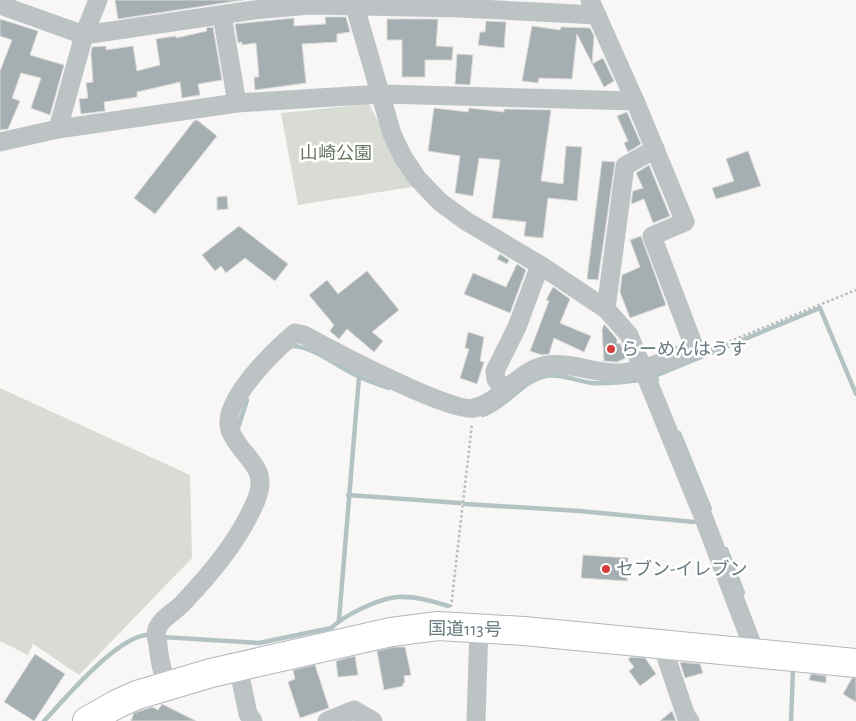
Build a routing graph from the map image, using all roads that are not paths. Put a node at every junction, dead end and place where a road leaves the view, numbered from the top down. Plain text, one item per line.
1 (98, 0) edge
2 (354, 3) edge
3 (459, 4) edge
4 (253, 5) edge
5 (0, 6) edge
6 (594, 7) edge
7 (222, 15) junction
8 (84, 35) junction
9 (382, 94) junction
10 (635, 101) junction
11 (237, 103) junction
12 (58, 129) junction
13 (0, 142) edge
14 (656, 149) junction
15 (540, 265) junction
16 (606, 309) junction
17 (642, 369) junction
18 (504, 392) junction
19 (479, 627) junction
20 (662, 645) junction
21 (756, 655) junction
22 (856, 664) edge
23 (238, 666) junction
24 (168, 685) junction
25 (87, 721) edge
26 (253, 721) edge
27 (327, 721) edge
28 (372, 721) edge
29 (476, 721) edge
30 (690, 721) edge

1 - 8 street
2 - 3 street
2 - 4 street
2 - 9 street
3 - 6 street
4 - 7 street
5 - 8 street
6 - 10 street
7 - 8 street
7 - 11 street
8 - 12 street
9 - 10 street
9 - 11 street
9 - 15 street
10 - 14 street
11 - 12 street
12 - 13 street
14 - 16 street
14 - 17 street
15 - 16 street
15 - 18 street
16 - 17 street
17 - 18 street
17 - 21 street
18 - 24 street
19 - 20 highway, 国道113号
19 - 23 highway, 国道113号
19 - 29 street
20 - 21 highway, 国道113号
20 - 30 street
21 - 22 highway, 国道113号
23 - 24 highway, 国道113号
23 - 26 street
24 - 25 highway, 国道113号
27 - 28 street

